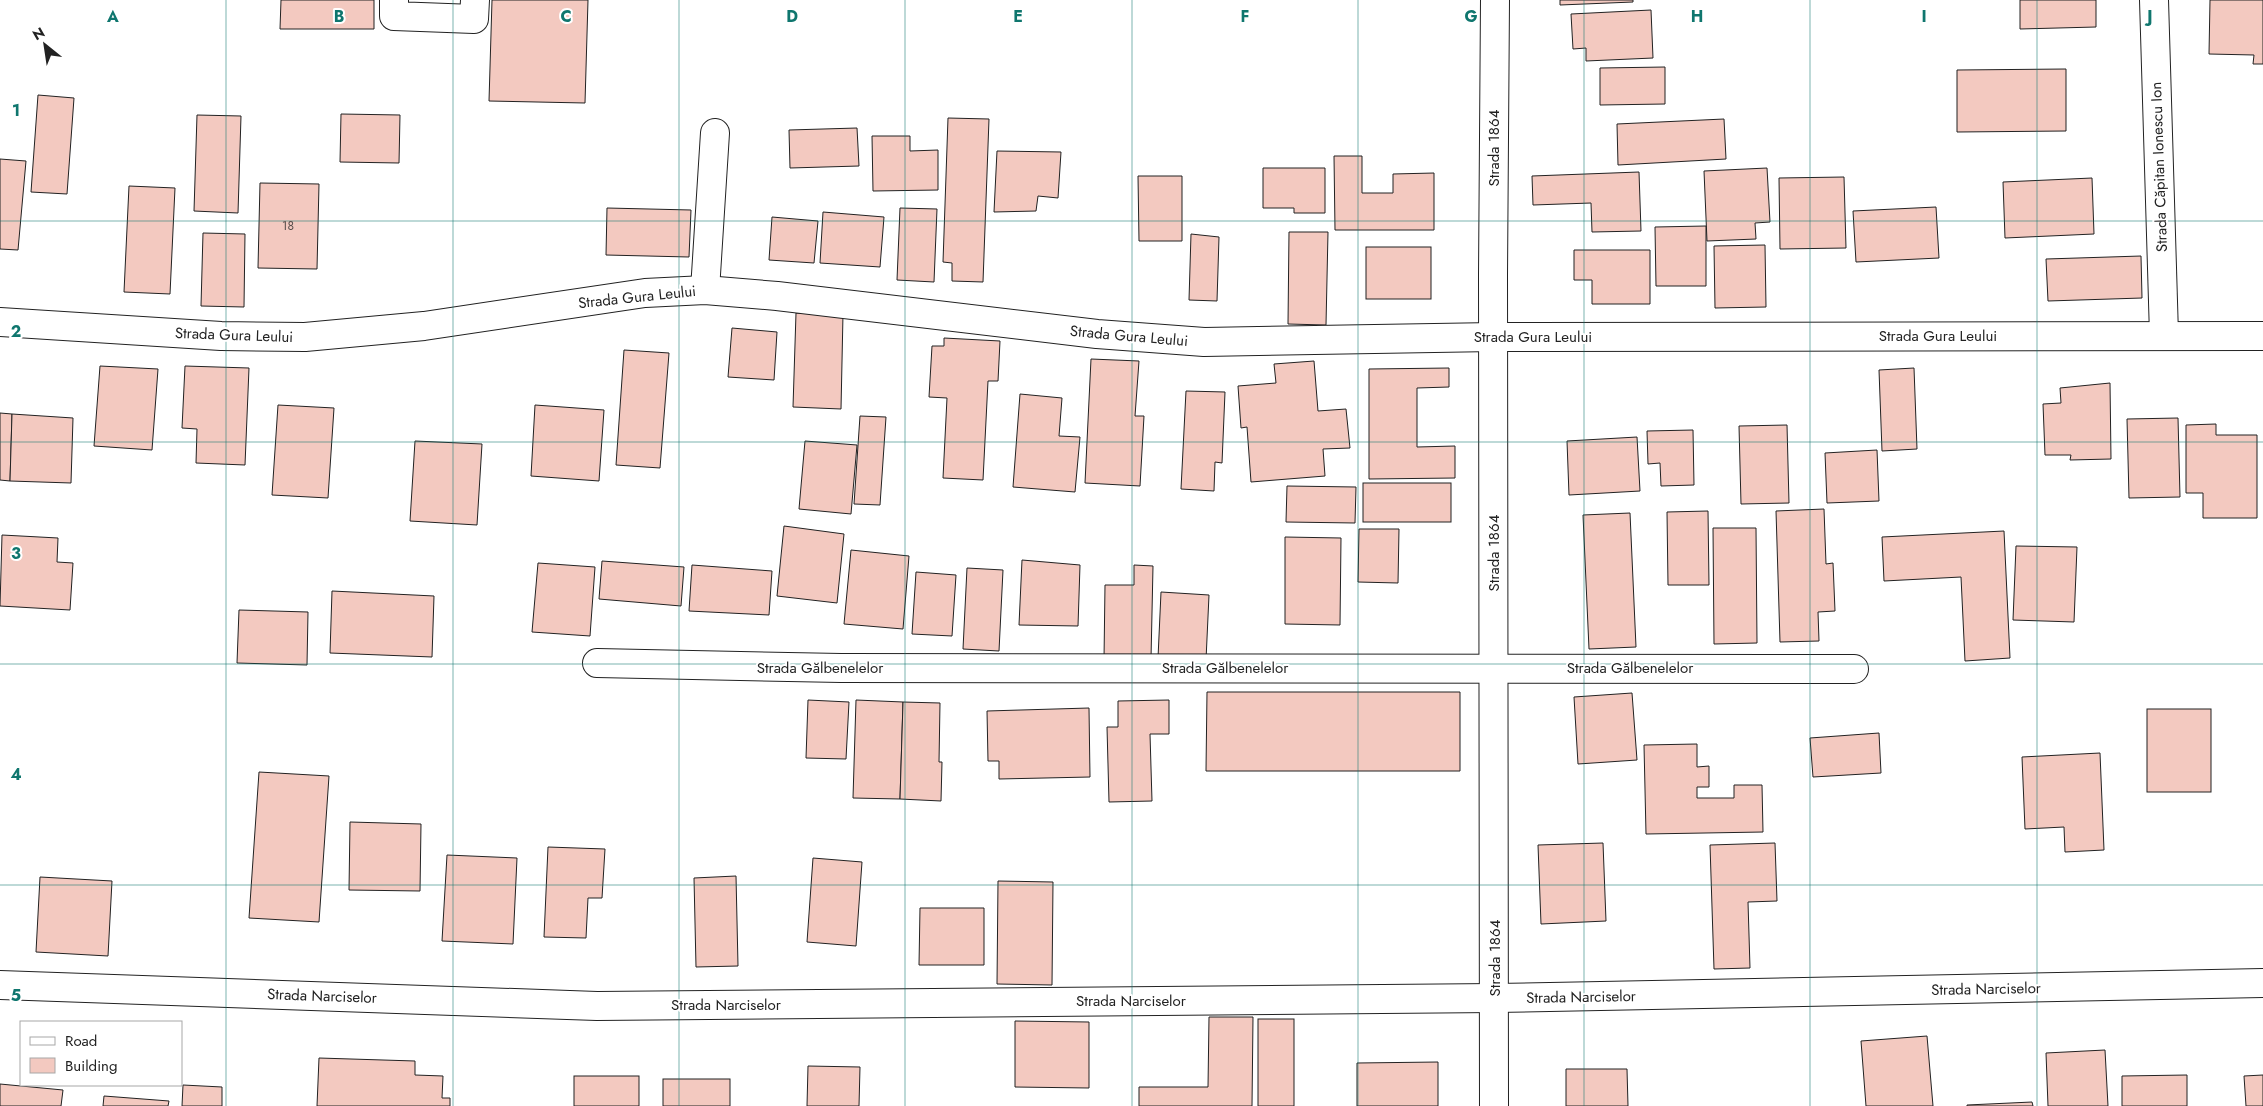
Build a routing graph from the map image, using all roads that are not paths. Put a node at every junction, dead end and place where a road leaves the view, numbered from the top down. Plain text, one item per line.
1 (475, 0) edge
2 (1495, 0) edge
3 (2154, 0) edge
4 (394, 8) edge
5 (715, 133) dead end
6 (705, 290) junction
7 (0, 322) edge
8 (2164, 335) junction
9 (2263, 336) edge
10 (1494, 337) junction
11 (597, 664) dead end
12 (1494, 668) junction
13 (1854, 669) dead end
14 (2263, 983) edge
15 (0, 985) edge
16 (1495, 998) junction
17 (1494, 1106) edge

1 - 4 street
2 - 10 street, Strada 1864
3 - 8 street, Strada Căpitan Ionescu Ion
5 - 6 street
6 - 7 street, Strada Gura Leului
6 - 10 street, Strada Gura Leului
8 - 9 street, Strada Gura Leului
8 - 10 street, Strada Gura Leului
10 - 12 street, Strada 1864
11 - 12 street, Strada Gălbenelelor
12 - 13 street, Strada Gălbenelelor
12 - 16 street, Strada 1864
14 - 16 street, Strada Narciselor
15 - 16 street, Strada Narciselor
16 - 17 street, Strada 1864

